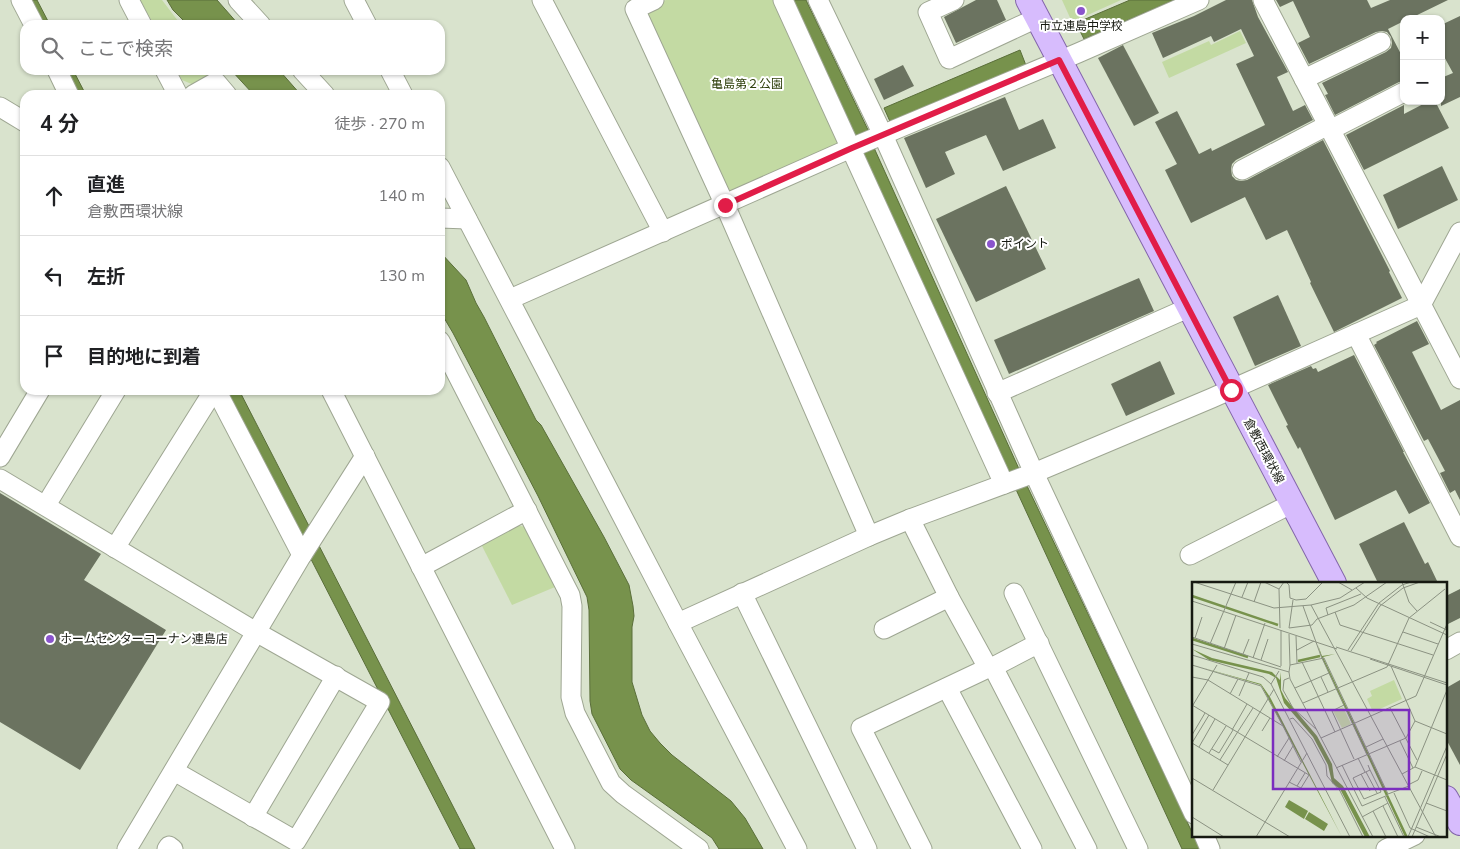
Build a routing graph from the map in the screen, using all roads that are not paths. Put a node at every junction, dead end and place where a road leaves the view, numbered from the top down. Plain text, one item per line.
1 (21, 0) edge
2 (130, 0) edge
3 (238, 0) edge
4 (354, 0) edge
5 (542, 0) edge
6 (654, 0) edge
7 (783, 0) edge
8 (818, 0) edge
9 (954, 0) edge
10 (1199, 0) edge
11 (1263, 0) edge
12 (1032, 9) edge
13 (31, 20) edge
14 (140, 20) edge
15 (256, 20) edge
16 (364, 20) edge
17 (1381, 42) dead end
18 (1059, 60) junction
19 (59, 75) edge
20 (168, 75) edge
21 (307, 75) edge
22 (393, 75) edge
23 (1304, 79) junction
24 (67, 90) edge
25 (176, 90) edge
26 (201, 90) edge
27 (223, 90) edge
28 (321, 90) edge
29 (400, 90) edge
30 (1400, 94) edge
31 (0, 107) edge
32 (20, 119) edge
33 (1329, 128) junction
34 (880, 136) junction
35 (854, 147) junction
36 (1242, 170) dead end
37 (445, 177) edge
38 (725, 205) junction
39 (445, 218) edge
40 (467, 219) junction
41 (663, 232) junction
42 (1460, 232) edge
43 (510, 299) junction
44 (1421, 306) junction
45 (1188, 308) junction
46 (1356, 334) junction
47 (445, 351) edge
48 (1460, 379) edge
49 (1231, 390) junction
50 (997, 393) junction
51 (37, 395) edge
52 (113, 395) edge
53 (212, 395) edge
54 (218, 395) edge
55 (334, 395) edge
56 (365, 456) junction
57 (0, 457) edge
58 (1031, 475) junction
59 (0, 478) edge
60 (1006, 483) junction
61 (1292, 504) junction
62 (46, 505) junction
63 (527, 510) junction
64 (910, 519) junction
65 (869, 536) junction
66 (1460, 537) edge
67 (307, 547) junction
68 (115, 548) junction
69 (1190, 556) dead end
70 (421, 567) junction
71 (1333, 582) edge
72 (742, 593) junction
73 (1014, 593) dead end
74 (949, 597) junction
75 (678, 623) junction
76 (884, 629) dead end
77 (256, 632) junction
78 (1460, 642) edge
79 (1039, 643) junction
80 (1448, 649) edge
81 (990, 668) junction
82 (336, 676) junction
83 (947, 688) junction
84 (174, 771) junction
85 (1192, 810) edge
86 (253, 817) junction
87 (1204, 836) edge
88 (1413, 836) edge
89 (127, 849) edge
90 (167, 849) edge
91 (174, 849) edge
92 (565, 849) edge
93 (697, 849) edge
94 (797, 849) edge
95 (867, 849) edge
96 (922, 849) edge
97 (1032, 849) edge
98 (1087, 849) edge
99 (1138, 849) edge
100 (1210, 849) edge
101 (1386, 849) edge

1 - 13 street
2 - 14 street
3 - 15 street
4 - 16 street
5 - 41 street
6 - 38 street
7 - 35 street
8 - 34 street
9 - 12 street
10 - 18 street
11 - 23 street
12 - 18 main road, 倉敷西環状線
17 - 23 street
18 - 34 street
18 - 45 main road, 倉敷西環状線
19 - 24 street
20 - 25 street
21 - 28 street
22 - 29 street
23 - 33 street
26 - 27 street
30 - 33 street
31 - 32 street
33 - 36 street
33 - 44 street
34 - 35 street
34 - 50 street
35 - 38 street
35 - 60 street
37 - 40 street
38 - 41 street
38 - 65 street
39 - 40 street
40 - 43 street
41 - 43 street
42 - 44 street
43 - 75 street
44 - 46 street
44 - 48 street
45 - 49 main road, 倉敷西環状線
45 - 50 street
46 - 49 street
46 - 66 street
47 - 63 street
49 - 58 street
49 - 61 main road, 倉敷西環状線
50 - 58 street
51 - 57 street
52 - 62 street
53 - 68 street
54 - 67 street
55 - 56 street
56 - 67 street
56 - 70 street
58 - 60 street
58 - 85 street
59 - 62 street
60 - 64 street
61 - 69 street
61 - 71 main road, 倉敷西環状線
62 - 68 street
63 - 70 street
63 - 93 street
64 - 65 street
64 - 74 street
65 - 72 street
67 - 77 street
68 - 77 street
70 - 92 street
72 - 75 street
72 - 95 street
73 - 79 street
74 - 76 street
74 - 81 street
75 - 94 street
77 - 82 street
77 - 84 street
78 - 80 street
79 - 81 street
79 - 99 street
81 - 83 street
81 - 98 street
82 - 86 street
82 - 86 street
83 - 96 street
83 - 97 street
84 - 86 street
84 - 89 street
87 - 100 street
88 - 101 street
90 - 91 street

